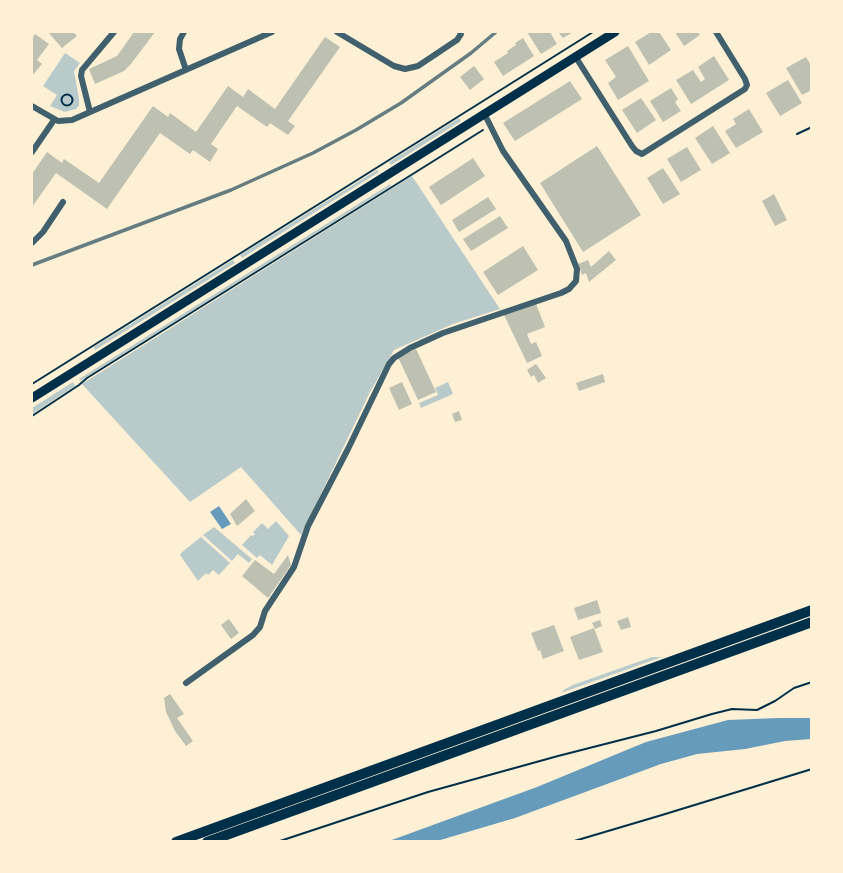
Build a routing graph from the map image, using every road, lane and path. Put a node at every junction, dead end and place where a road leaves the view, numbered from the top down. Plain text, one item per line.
1 (114, 32) edge
2 (184, 32) edge
3 (272, 32) edge
4 (337, 32) edge
5 (593, 32) edge
6 (615, 32) edge
7 (716, 32) edge
8 (461, 33) edge
9 (575, 57) junction
10 (186, 70) junction
11 (32, 106) edge
12 (90, 112) junction
13 (484, 113) junction
14 (54, 120) junction
15 (490, 125) junction
16 (811, 127) edge
17 (797, 134) dead end
18 (32, 152) edge
19 (64, 202) dead end
20 (32, 243) edge
21 (32, 384) edge
22 (32, 398) edge
23 (32, 416) edge
24 (811, 610) edge
25 (811, 622) edge
26 (811, 682) edge
27 (186, 683) dead end
28 (811, 769) edge
29 (176, 842) edge
30 (207, 842) edge
31 (277, 842) edge
32 (570, 842) edge

1 - 12 street
2 - 10 street
3 - 10 street
4 - 8 street
5 - 21 path
6 - 9 main road
7 - 9 street
9 - 13 main road
10 - 12 street
11 - 14 street
12 - 14 street
13 - 15 street
13 - 22 main road
14 - 18 street
15 - 23 path
15 - 27 street
16 - 17 path
19 - 20 street
24 - 29 highway
25 - 30 highway
26 - 31 path
28 - 32 path

